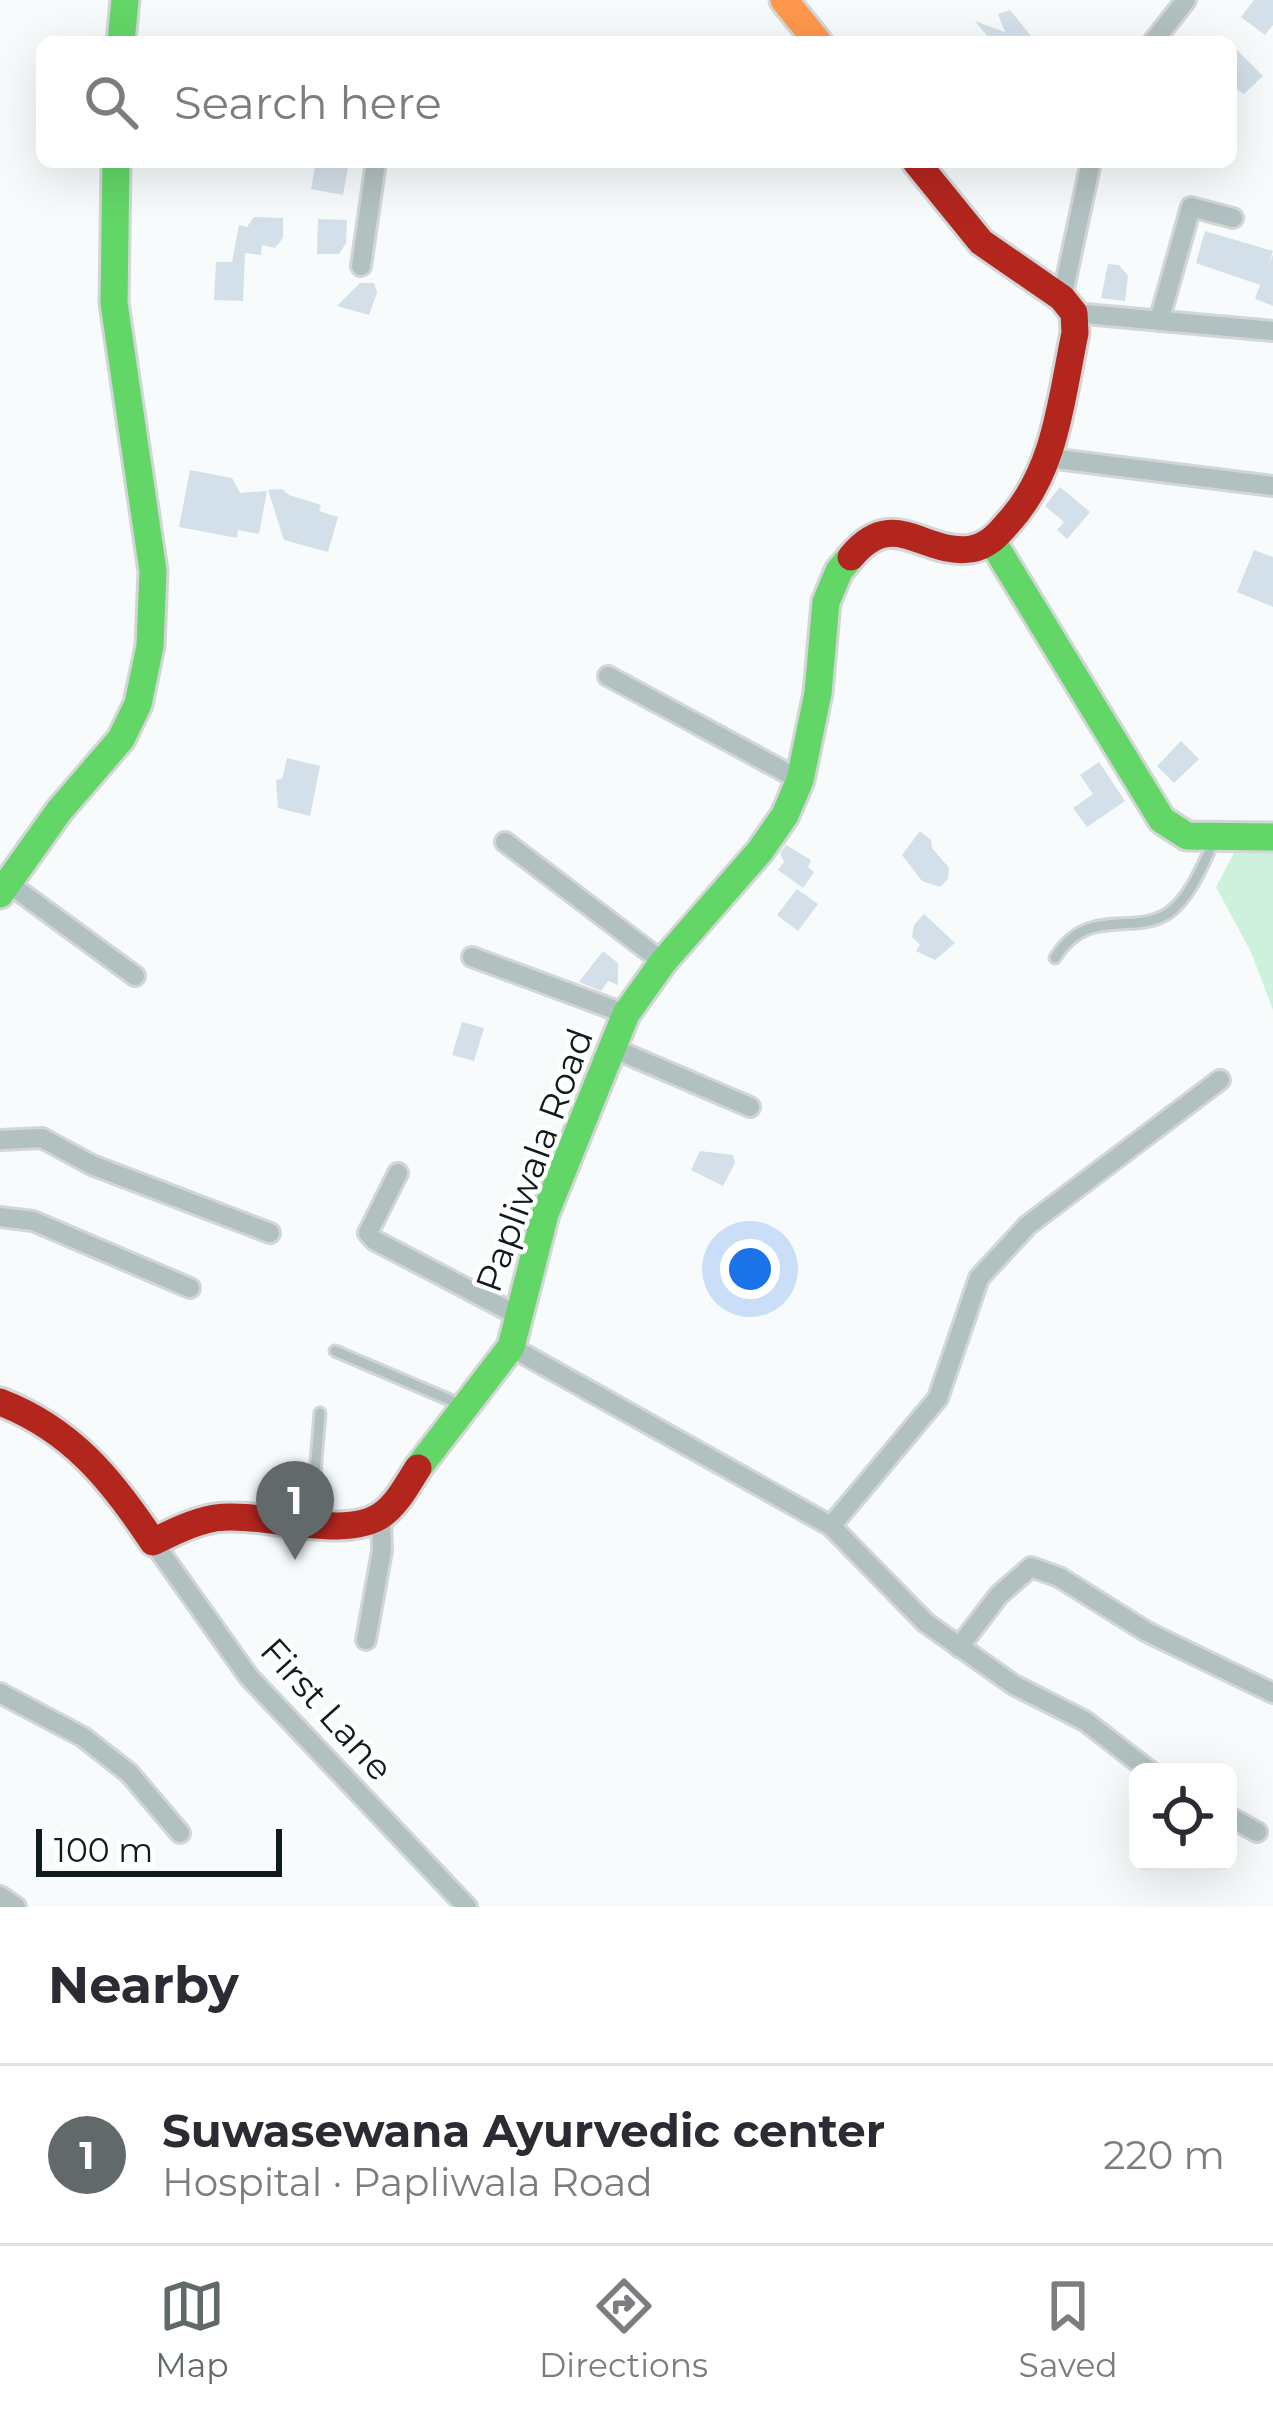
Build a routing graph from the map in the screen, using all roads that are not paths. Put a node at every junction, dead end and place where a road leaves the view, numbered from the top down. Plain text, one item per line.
1 (125, 0) edge
2 (784, 0) edge
3 (1186, 0) edge
4 (122, 36) edge
5 (813, 36) edge
6 (1158, 36) edge
7 (116, 168) edge
8 (375, 168) edge
9 (921, 168) edge
10 (1090, 168) edge
11 (1234, 218) dead end
12 (361, 266) dead end
13 (1068, 306) junction
14 (1159, 321) junction
15 (1273, 331) edge
16 (1049, 458) junction
17 (1273, 485) edge
18 (992, 541) junction
19 (608, 676) dead end
20 (800, 780) junction
21 (1216, 836) junction
22 (1273, 837) edge
23 (505, 842) dead end
24 (4, 888) edge
25 (472, 957) dead end
26 (1055, 958) dead end
27 (663, 962) junction
28 (135, 976) dead end
29 (626, 1014) junction
30 (610, 1047) junction
31 (1220, 1080) dead end
32 (750, 1107) dead end
33 (0, 1140) edge
34 (398, 1173) dead end
35 (0, 1217) edge
36 (270, 1233) dead end
37 (190, 1288) dead end
38 (517, 1315) junction
39 (511, 1347) junction
40 (335, 1351) dead end
41 (0, 1402) edge
42 (462, 1406) junction
43 (320, 1413) dead end
44 (381, 1516) junction
45 (311, 1522) junction
46 (831, 1526) junction
47 (153, 1542) junction
48 (366, 1640) dead end
49 (959, 1647) junction
50 (0, 1693) edge
51 (1273, 1693) edge
52 (1139, 1763) edge
53 (1237, 1821) edge
54 (1257, 1832) dead end
55 (180, 1833) dead end
56 (0, 1896) edge
57 (16, 1907) edge
58 (467, 1907) edge

1 - 4 street
2 - 5 street
3 - 6 street
7 - 24 street
8 - 12 street
9 - 13 street
10 - 13 street
11 - 14 street
13 - 14 street
13 - 16 street
14 - 15 street
16 - 17 street
16 - 18 street
18 - 20 street, Papliwala Road
18 - 21 street
19 - 20 street
20 - 27 street, Papliwala Road
21 - 22 street
21 - 26 lane
23 - 27 street
24 - 28 street
25 - 29 street
27 - 29 street, Papliwala Road
29 - 30 street, Papliwala Road
30 - 32 street
30 - 38 street, Papliwala Road
31 - 46 street
33 - 36 street
34 - 38 street
35 - 37 street
38 - 39 street, Papliwala Road
39 - 42 street, Papliwala Road
39 - 46 street
40 - 42 lane
41 - 47 street
42 - 44 street, Papliwala Road
43 - 45 lane
44 - 45 street
44 - 48 street
45 - 47 street
46 - 49 street
47 - 58 street, First Lane
49 - 51 street
49 - 52 street
50 - 55 street
53 - 54 street
56 - 57 street

